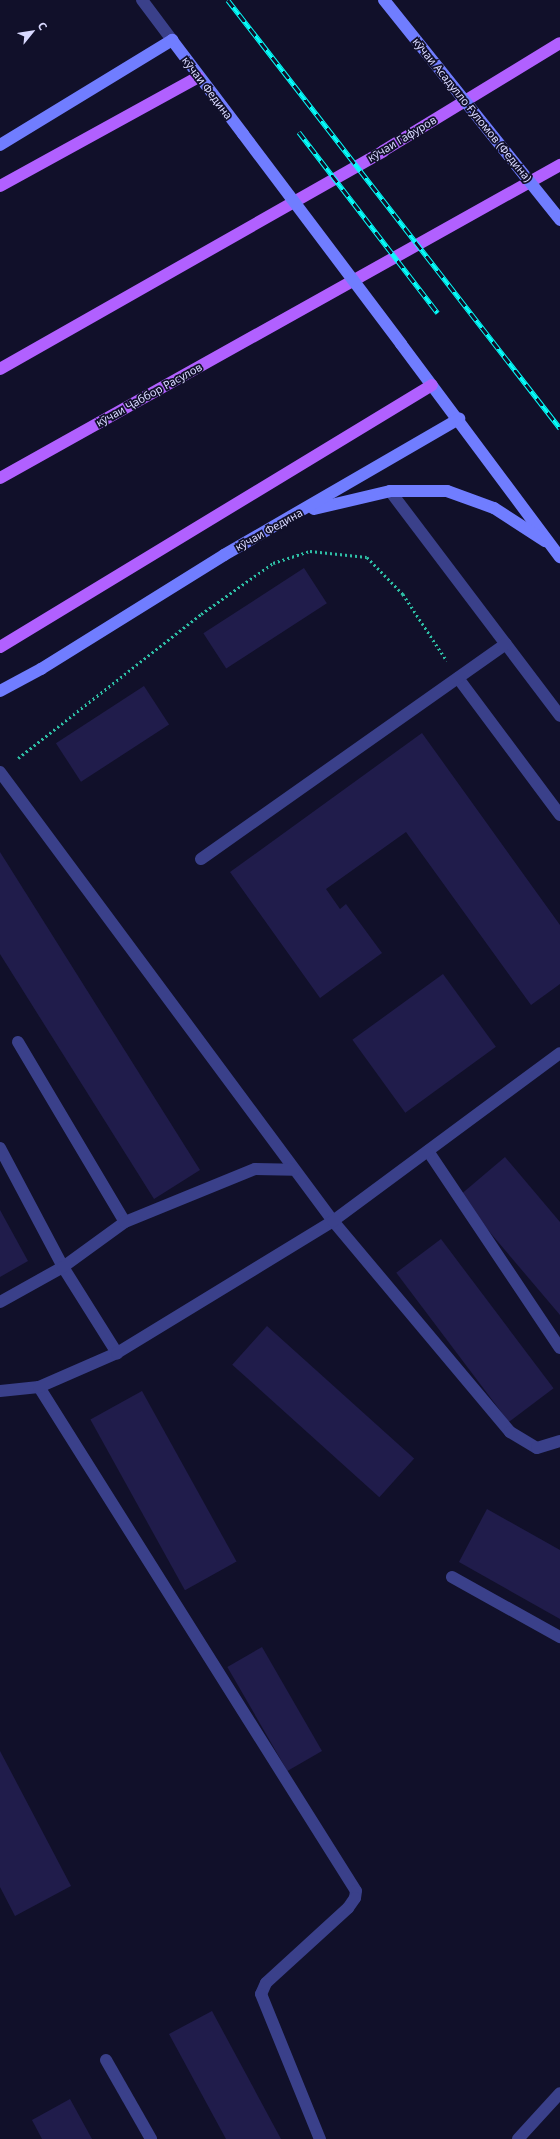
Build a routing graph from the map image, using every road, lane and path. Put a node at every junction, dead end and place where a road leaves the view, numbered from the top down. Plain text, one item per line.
1 (142, 0) edge
2 (384, 0) edge
3 (172, 40) junction
4 (560, 43) edge
5 (198, 77) junction
6 (0, 145) edge
7 (560, 165) edge
8 (0, 186) edge
9 (560, 220) edge
10 (0, 369) edge
11 (432, 385) junction
12 (459, 419) junction
13 (0, 478) edge
14 (390, 491) junction
15 (303, 511) junction
16 (551, 545) junction
17 (560, 557) edge
18 (506, 644) junction
19 (0, 647) edge
20 (458, 678) junction
21 (0, 691) edge
22 (560, 716) edge
23 (12, 763) dead end
24 (0, 772) edge
25 (560, 815) edge
26 (201, 859) dead end
27 (18, 1042) dead end
28 (560, 1053) edge
29 (0, 1148) edge
30 (428, 1151) junction
31 (294, 1170) junction
32 (333, 1221) junction
33 (125, 1222) junction
34 (63, 1267) junction
35 (0, 1302) edge
36 (560, 1348) edge
37 (117, 1353) junction
38 (39, 1387) junction
39 (0, 1391) edge
40 (560, 1441) edge
41 (452, 1577) dead end
42 (560, 1637) edge
43 (106, 2060) dead end
44 (560, 2093) edge
45 (151, 2139) edge
46 (320, 2139) edge
47 (518, 2139) edge

1 - 3 street
2 - 9 street, кӯчаи Асадулло Ғуломов (Федина), bridge
3 - 5 street, кӯчаи Федина
3 - 6 street
4 - 10 main road, кӯчаи Гафуров
5 - 8 main road
5 - 11 street, кӯчаи Федина, bridge
7 - 13 main road, кӯчаи Ҷаббор Расулов
11 - 12 street
11 - 19 main road
12 - 15 street, кӯчаи Федина
12 - 16 street
14 - 15 street
14 - 16 street
14 - 18 street
15 - 21 street, кӯчаи Федина
16 - 17 street
18 - 20 street
18 - 22 street
20 - 23 path
20 - 25 street
20 - 26 street
24 - 31 street
27 - 33 street
28 - 30 street
29 - 34 street
30 - 32 street
30 - 36 street
31 - 32 street
31 - 33 street
32 - 37 street
32 - 40 street
33 - 34 street
34 - 35 street
34 - 37 street
37 - 38 street
38 - 39 street
38 - 46 street
41 - 42 street
43 - 45 street
44 - 47 street

